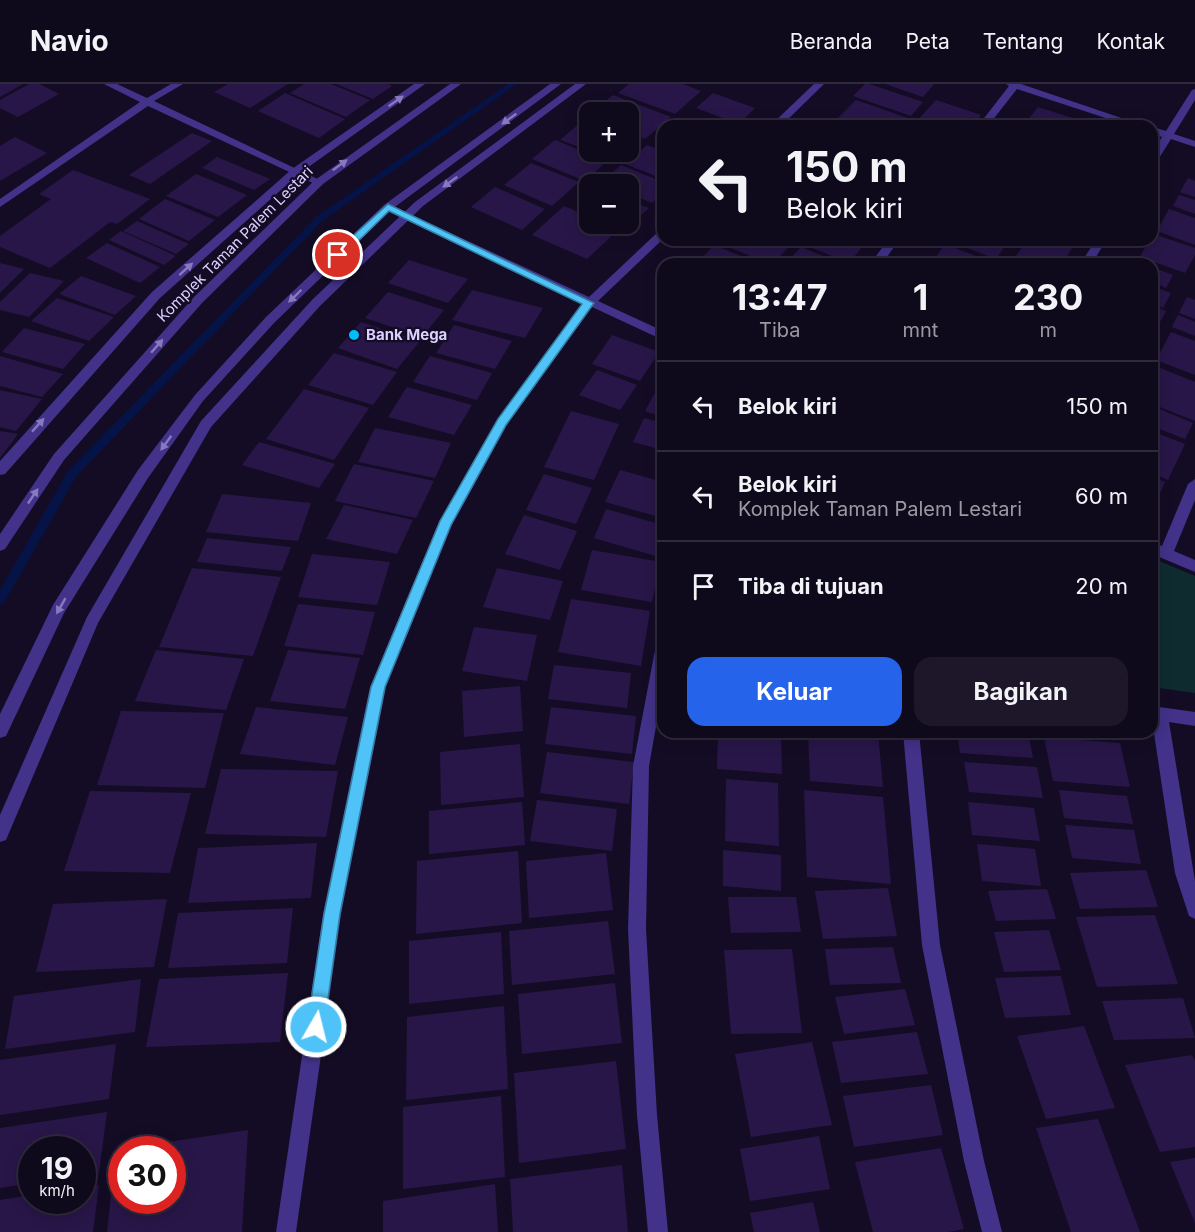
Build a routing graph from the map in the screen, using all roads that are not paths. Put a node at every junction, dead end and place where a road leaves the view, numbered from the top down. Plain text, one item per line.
1 (109, 84) edge
2 (178, 84) edge
3 (420, 84) edge
4 (456, 84) edge
5 (556, 84) edge
6 (581, 84) edge
7 (819, 84) edge
8 (1013, 85) edge
9 (1195, 92) edge
10 (148, 101) junction
11 (781, 120) edge
12 (987, 120) edge
13 (1121, 120) edge
14 (1158, 132) edge
15 (1168, 135) junction
16 (1195, 144) edge
17 (1158, 151) edge
18 (296, 171) junction
19 (319, 182) junction
20 (0, 204) edge
21 (388, 207) junction
22 (408, 216) junction
23 (657, 239) edge
24 (589, 303) junction
25 (657, 333) edge
26 (0, 470) edge
27 (1195, 484) edge
28 (0, 545) edge
29 (1158, 551) edge
30 (1166, 554) junction
31 (1195, 566) edge
32 (657, 678) edge
33 (1158, 714) edge
34 (1195, 719) edge
35 (1158, 725) edge
36 (0, 731) edge
37 (912, 738) edge
38 (0, 834) edge
39 (1195, 910) edge
40 (286, 1232) edge
41 (657, 1232) edge
42 (992, 1232) edge

1 - 10 street
2 - 10 street
18 -> 3 street
19 -> 4 street, Komplek Taman Palem Lestari
5 -> 21 street
6 -> 22 street
7 - 11 street
8 - 12 street
8 - 13 street
9 - 15 street
10 - 18 street
10 - 20 street
14 - 15 street
15 - 16 street
15 - 17 street
18 - 19 street
26 -> 18 street
28 -> 19 street, Komplek Taman Palem Lestari
21 - 22 street
21 -> 36 street
22 - 24 street
22 - 38 street
23 - 24 street
24 - 25 street
24 - 40 street
27 - 30 street
29 - 30 street
30 - 31 street
32 - 41 street
33 - 34 street
35 - 39 street
37 - 42 street

